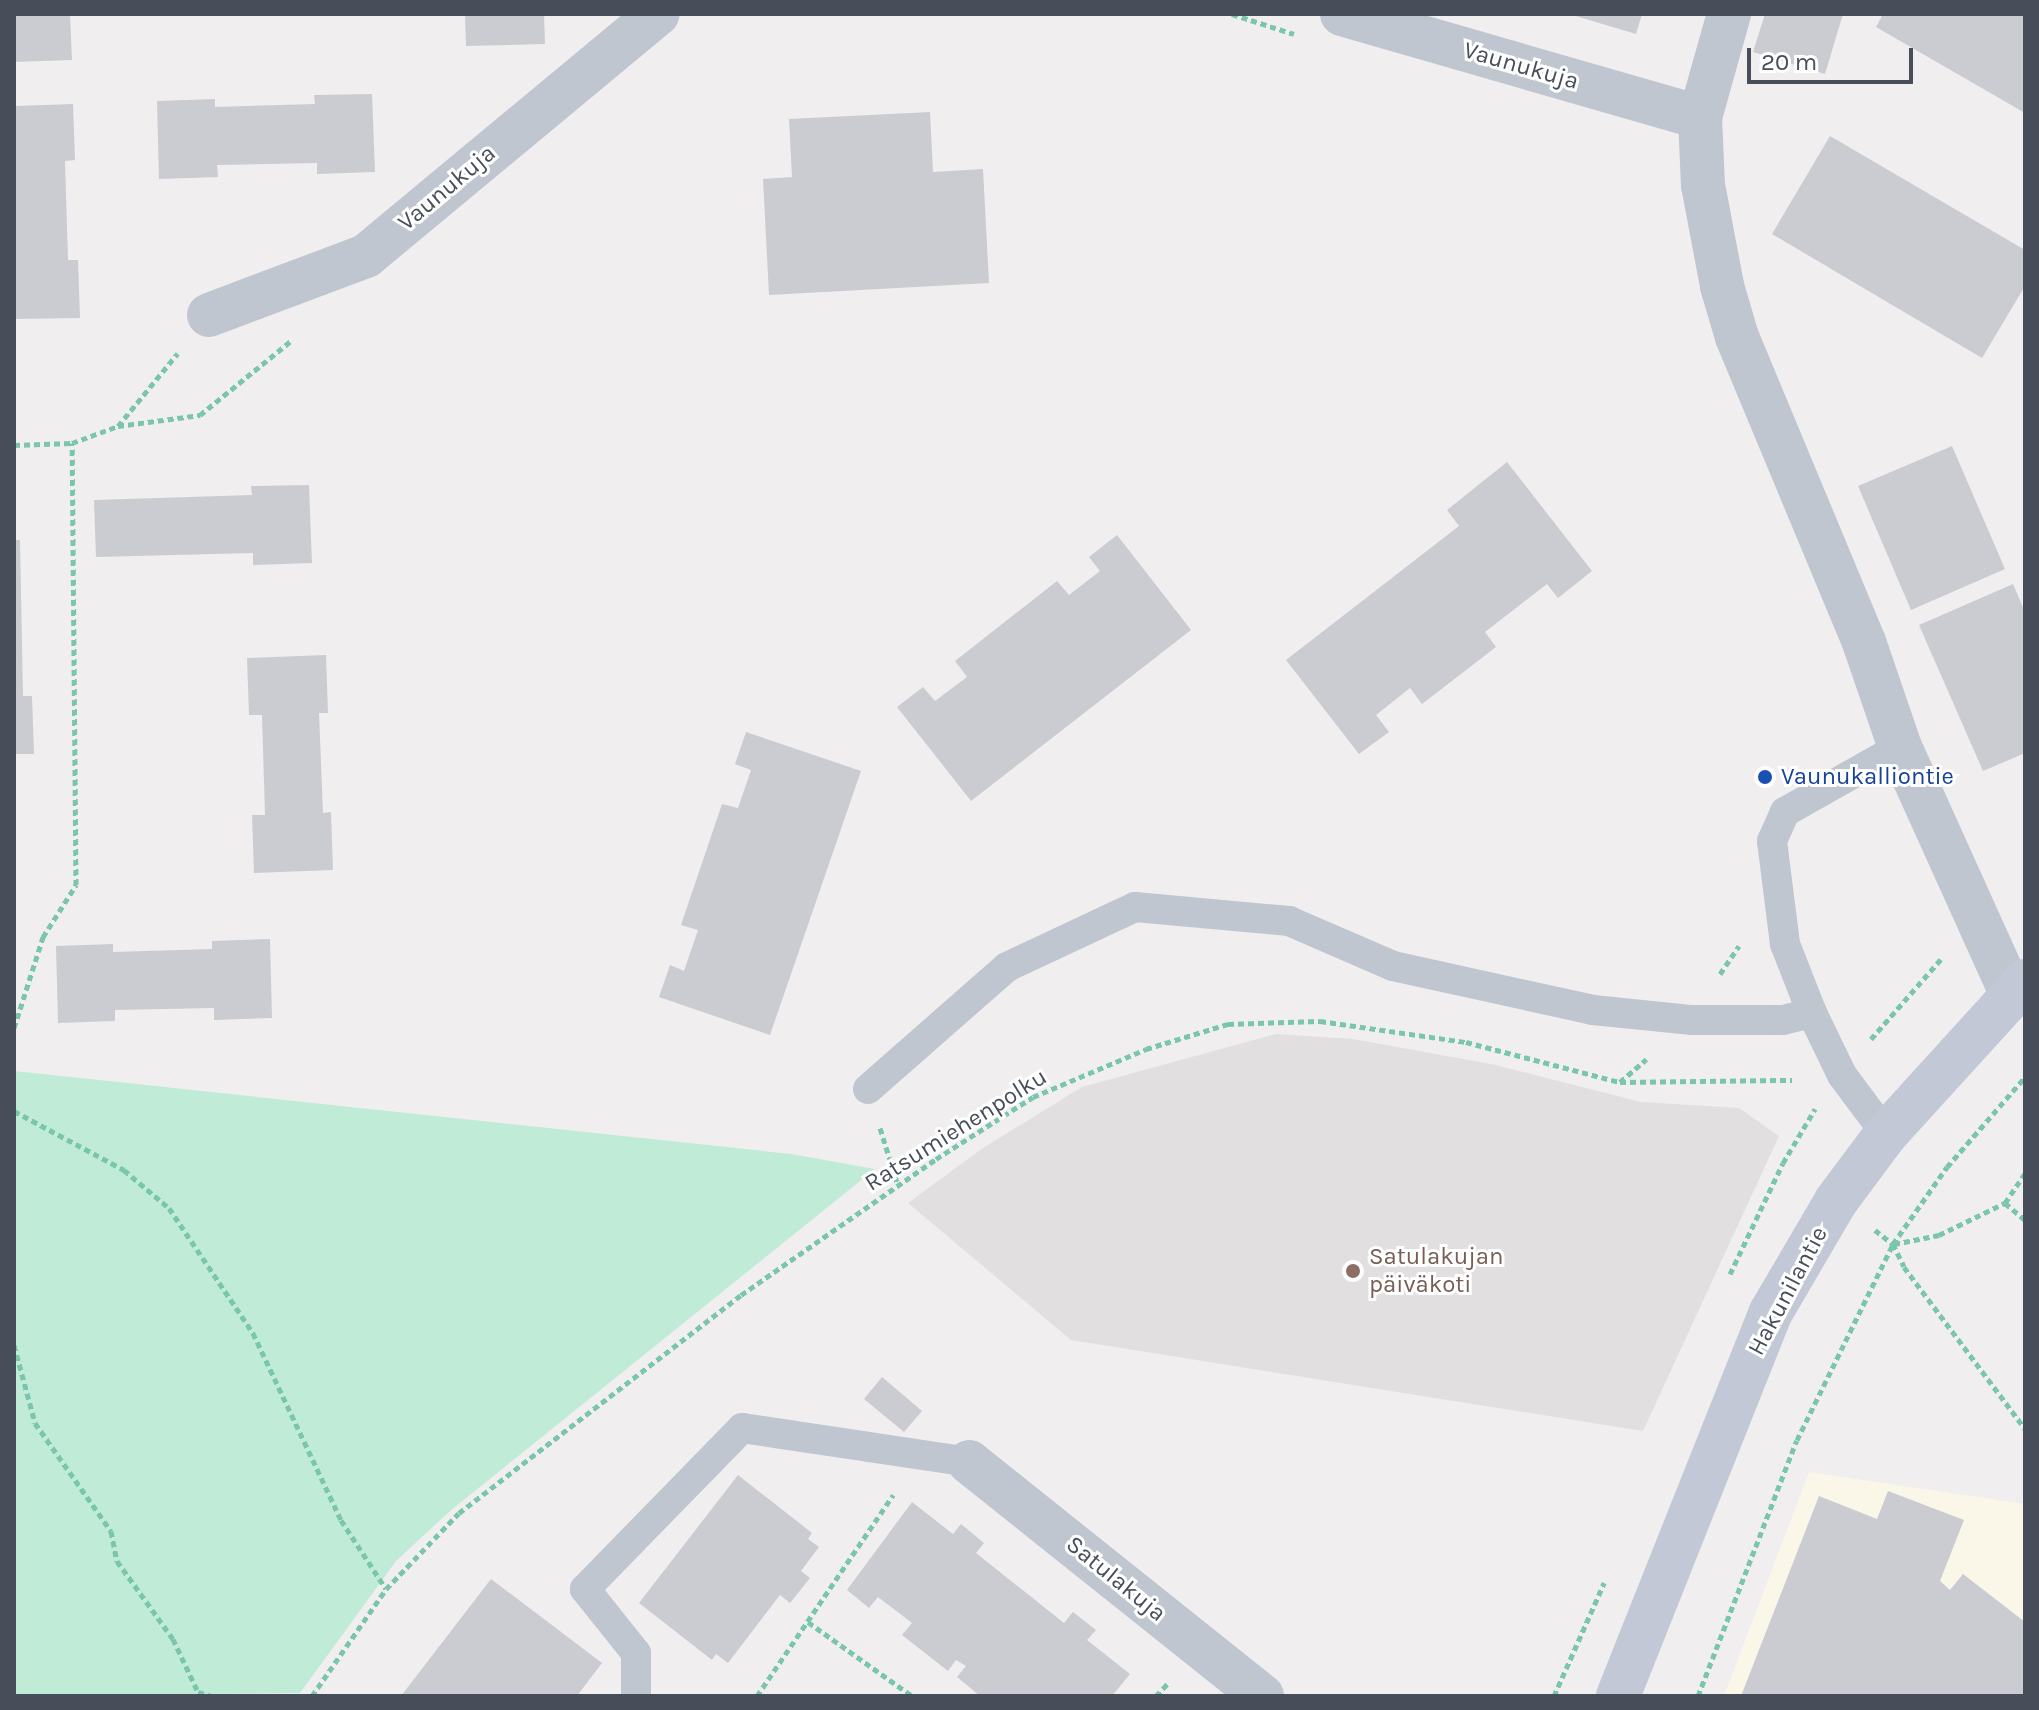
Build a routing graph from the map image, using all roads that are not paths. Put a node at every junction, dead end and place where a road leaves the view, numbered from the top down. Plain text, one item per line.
1 (658, 14) edge
2 (1342, 14) edge
3 (1729, 14) edge
4 (1700, 117) junction
5 (209, 315) road end
6 (1900, 747) junction
7 (2018, 987) edge
8 (1812, 1013) junction
9 (868, 1089) road end
10 (1886, 1134) junction
11 (969, 1462) joint
12 (636, 1696) edge
13 (1262, 1696) edge
14 (1618, 1696) edge

1 - 5 street, Vaunukuja
2 - 4 street, Vaunukuja
3 - 4 street
4 - 6 street
6 - 7 street
6 - 8 lane
7 - 10 main road, Hakunilantie
8 - 9 lane
8 - 10 lane
10 - 14 main road, Hakunilantie
11 - 12 lane
11 - 13 street, Satulakuja

